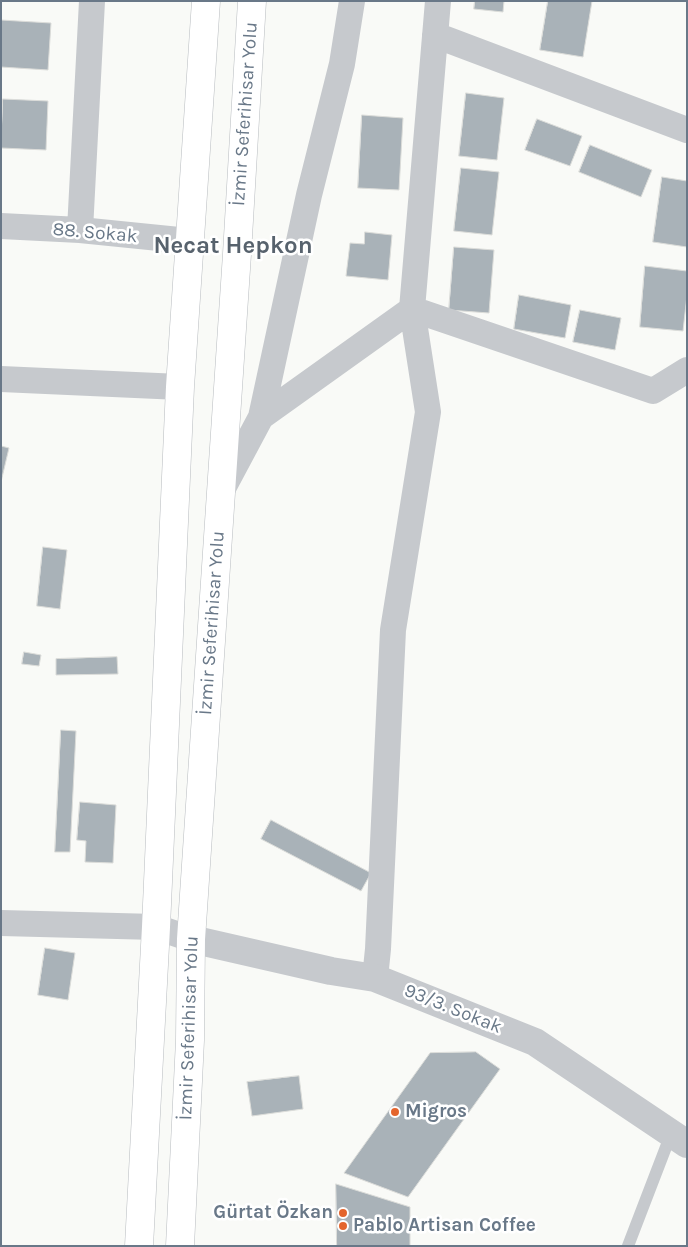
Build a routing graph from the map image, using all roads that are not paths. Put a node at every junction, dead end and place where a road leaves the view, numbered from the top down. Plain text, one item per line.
1 (92, 1) edge
2 (206, 1) edge
3 (252, 1) edge
4 (352, 1) edge
5 (438, 1) edge
6 (435, 35) junction
7 (687, 130) edge
8 (1, 226) edge
9 (80, 230) junction
10 (189, 242) junction
11 (412, 309) junction
12 (687, 370) edge
13 (1, 379) edge
14 (180, 387) junction
15 (261, 417) junction
16 (221, 492) junction
17 (1, 923) edge
18 (156, 927) junction
19 (191, 939) junction
20 (375, 978) junction
21 (679, 1139) edge
22 (139, 1246) edge
23 (180, 1246) edge
24 (628, 1246) edge

1 - 9 street
2 - 10 main road, İzmir Seferihisar Yolu
3 - 16 main road, İzmir Seferihisar Yolu
4 - 15 street
5 - 6 street
6 - 7 street
6 - 11 street
8 - 9 street, 88. Sokak
9 - 10 street, 88. Sokak
10 - 14 main road, İzmir Seferihisar Yolu
11 - 12 street
11 - 15 street
11 - 20 street
13 - 14 street
14 - 18 main road, İzmir Seferihisar Yolu
15 - 16 street
16 - 19 main road, İzmir Seferihisar Yolu
17 - 18 street
18 - 19 street
18 - 22 main road, İzmir Seferihisar Yolu
19 - 20 street, 93/3. Sokak
19 - 23 main road, İzmir Seferihisar Yolu
20 - 21 street, 93/3. Sokak
21 - 24 lane

